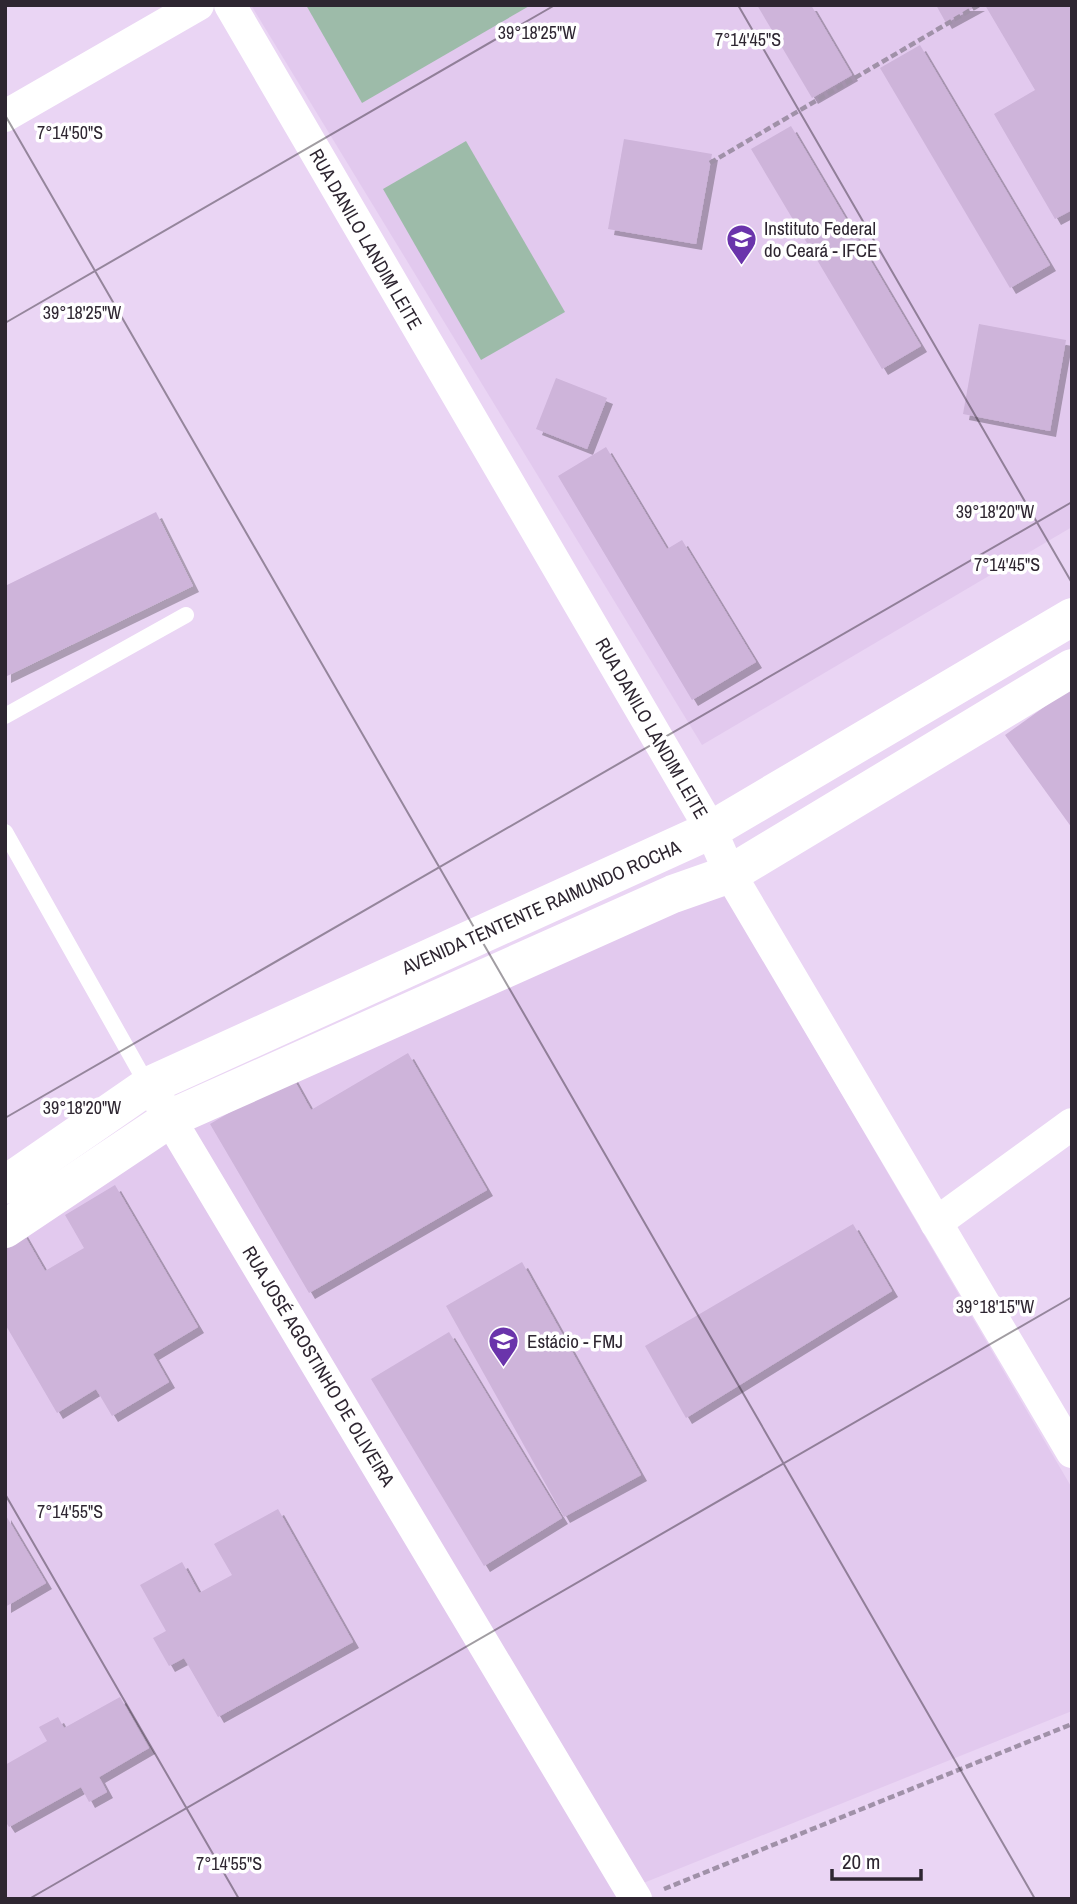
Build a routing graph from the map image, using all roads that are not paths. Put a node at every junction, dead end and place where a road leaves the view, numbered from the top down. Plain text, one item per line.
1 (198, 5) edge
2 (230, 5) edge
3 (5, 116) edge
4 (186, 615) dead end
5 (1072, 617) edge
6 (1072, 668) edge
7 (5, 716) edge
8 (711, 830) junction
9 (5, 832) edge
10 (730, 874) junction
11 (148, 1086) junction
12 (171, 1118) junction
13 (1072, 1124) edge
14 (5, 1185) edge
15 (936, 1223) junction
16 (5, 1230) edge
17 (1072, 1452) edge
18 (644, 1896) edge

1 - 3 street
2 - 8 street, RUA DANILO LANDIM LEITE
4 - 7 lane
5 - 8 street, AVENIDA TENTENTE RAIMUNDO ROCHA
6 - 10 street
8 - 10 street, RUA DANILO LANDIM LEITE
8 - 11 street, AVENIDA TENTENTE RAIMUNDO ROCHA
9 - 11 lane, RUA JOSÉ AGOSTINHO DE OLIVEIRA
10 - 12 street
10 - 15 street, RUA DANILO LANDIM LEITE
11 - 12 street, RUA JOSÉ AGOSTINHO DE OLIVEIRA
11 - 14 street, AVENIDA TENTENTE RAIMUNDO ROCHA
12 - 16 street
12 - 18 street, RUA JOSÉ AGOSTINHO DE OLIVEIRA
13 - 15 street
15 - 17 street, RUA DANILO LANDIM LEITE

